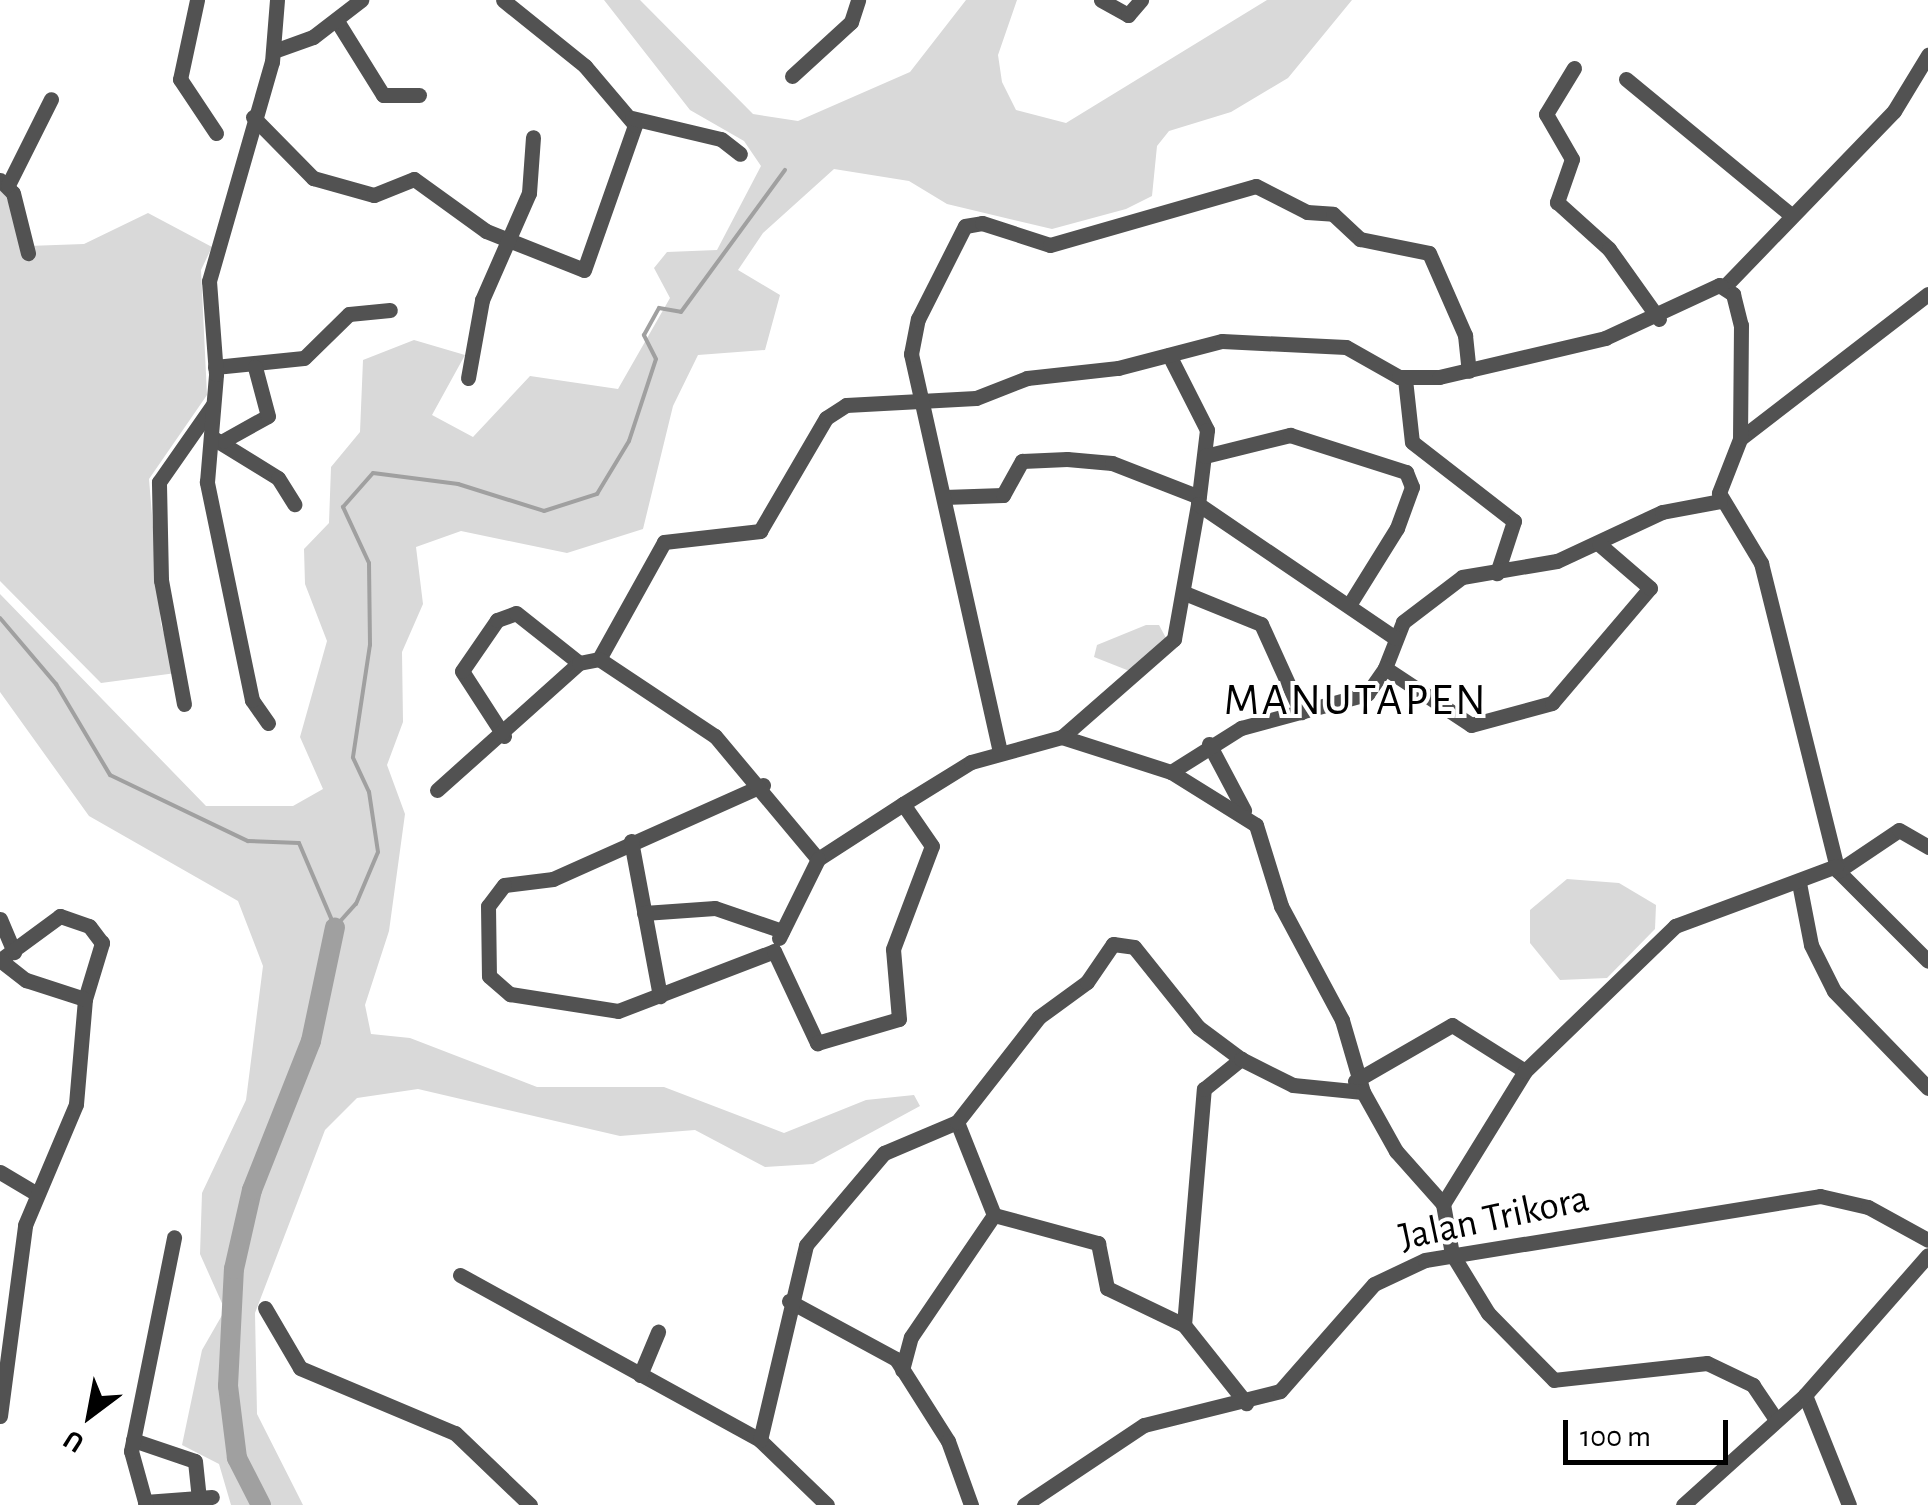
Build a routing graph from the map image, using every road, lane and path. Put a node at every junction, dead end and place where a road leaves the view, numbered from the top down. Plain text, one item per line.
1 (198, 0) edge
2 (277, 0) edge
3 (360, 0) edge
4 (502, 0) edge
5 (858, 0) edge
6 (1101, 0) edge
7 (1141, 0) edge
8 (337, 21) junction
9 (274, 51) junction
10 (1928, 55) edge
11 (1574, 68) dead end
12 (792, 76) dead end
13 (1626, 80) dead end
14 (420, 95) dead end
15 (51, 99) dead end
16 (252, 118) junction
17 (632, 118) junction
18 (216, 133) dead end
19 (533, 137) dead end
20 (740, 154) dead end
21 (4, 182) edge
22 (1790, 214) junction
23 (506, 241) junction
24 (28, 253) dead end
25 (1725, 286) junction
26 (1925, 302) edge
27 (390, 310) dead end
28 (1659, 319) junction
29 (1169, 355) junction
30 (215, 367) junction
31 (255, 367) junction
32 (1469, 371) junction
33 (468, 378) dead end
34 (1405, 379) junction
35 (924, 402) junction
36 (212, 406) junction
37 (218, 440) junction
38 (1740, 440) junction
39 (1205, 456) junction
40 (944, 497) junction
41 (1199, 500) junction
42 (1720, 501) junction
43 (294, 504) dead end
44 (1599, 544) junction
45 (1497, 573) junction
46 (1187, 594) junction
47 (1351, 602) junction
48 (1395, 638) junction
49 (599, 660) junction
50 (580, 663) junction
51 (1386, 668) junction
52 (184, 704) dead end
53 (1301, 712) junction
54 (268, 723) dead end
55 (1230, 732) junction
56 (504, 736) junction
57 (1062, 737) junction
58 (1209, 744) junction
59 (1000, 752) junction
60 (1221, 765) junction
61 (1172, 772) junction
62 (763, 784) junction
63 (437, 790) dead end
64 (1213, 794) junction
65 (903, 804) junction
66 (1246, 813) junction
67 (630, 841) junction
68 (1928, 846) edge
69 (818, 858) junction
70 (1837, 868) junction
71 (1800, 883) junction
72 (644, 914) junction
73 (0, 919) edge
74 (782, 932) junction
75 (774, 951) junction
76 (14, 952) junction
77 (1928, 962) edge
78 (660, 996) junction
79 (86, 999) junction
80 (1241, 1059) junction
81 (1525, 1071) junction
82 (1360, 1074) junction
83 (1928, 1088) edge
84 (1356, 1091) junction
85 (957, 1122) junction
86 (0, 1172) edge
87 (36, 1194) junction
88 (1444, 1204) junction
89 (994, 1214) junction
90 (174, 1237) dead end
91 (1928, 1240) edge
92 (1452, 1254) junction
93 (1928, 1255) edge
94 (460, 1275) dead end
95 (789, 1301) junction
96 (265, 1308) dead end
97 (1184, 1325) junction
98 (658, 1332) dead end
99 (8, 1341) edge
100 (902, 1370) junction
101 (640, 1375) junction
102 (1805, 1396) junction
103 (1246, 1403) junction
104 (0, 1416) edge
105 (1775, 1418) junction
106 (133, 1440) junction
107 (760, 1440) junction
108 (145, 1504) edge
109 (530, 1505) edge
110 (826, 1505) edge
111 (971, 1505) edge
112 (1024, 1505) edge
113 (1683, 1505) edge
114 (1849, 1505) edge

1 - 18 street
2 - 9 street
3 - 8 street
4 - 17 street
5 - 12 street
6 - 7 street
8 - 9 street
8 - 14 street
9 - 16 street
10 - 22 street
11 - 28 street
13 - 22 street
15 - 21 street
16 - 23 street
16 - 30 street
17 - 20 street
17 - 23 street
19 - 23 street
21 - 24 street
22 - 25 street
23 - 33 street
25 - 28 street
25 - 38 street
26 - 38 street
27 - 31 street
28 - 32 street
29 - 34 street
29 - 35 street
29 - 39 street
30 - 31 street
30 - 36 street
31 - 37 street
32 - 34 street
32 - 35 street
34 - 45 street
35 - 40 street
35 - 49 street
36 - 37 street
36 - 52 street
37 - 43 street
37 - 54 street
38 - 42 street
39 - 41 street
39 - 47 street
40 - 41 street
40 - 59 street
41 - 46 street
41 - 47 street
42 - 44 street
42 - 70 street
44 - 45 street
44 - 51 street
45 - 48 street
46 - 53 street
46 - 57 street
47 - 48 street
48 - 51 street
49 - 50 street
49 - 62 street
50 - 56 street
50 - 56 street
51 - 53 street
53 - 55 street
55 - 58 street
55 - 60 street
56 - 63 street
57 - 59 street
57 - 61 street
58 - 60 street
58 - 61 street
59 - 65 street
60 - 64 street
60 - 66 street
61 - 64 street
62 - 67 street
62 - 69 street
64 - 66 street
65 - 69 street
65 - 75 street
66 - 82 street
67 - 72 street
67 - 78 street
68 - 70 street
69 - 74 street
70 - 71 street
70 - 77 street
71 - 81 street
71 - 83 street
72 - 74 street
72 - 78 street
73 - 76 street
74 - 75 street
75 - 78 street
76 - 79 street
76 - 79 street
79 - 87 street
80 - 84 street
80 - 85 street
80 - 97 street
81 - 82 street
81 - 88 street
82 - 84 street
84 - 88 street
85 - 89 street
85 - 95 street
86 - 87 street
87 - 99 street
88 - 92 street
89 - 97 street
89 - 100 street
90 - 106 street
91 - 92 street, Jalan Trikora
92 - 103 street, Jalan Trikora
92 - 105 street
93 - 102 street
94 - 101 street
95 - 100 street
95 - 107 street
96 - 109 street
97 - 103 street
98 - 101 street
99 - 104 street
100 - 111 street
101 - 107 street
102 - 105 street
102 - 114 street
103 - 112 street, Jalan Trikora
105 - 113 street
106 - 108 street
106 - 108 street
107 - 110 street

